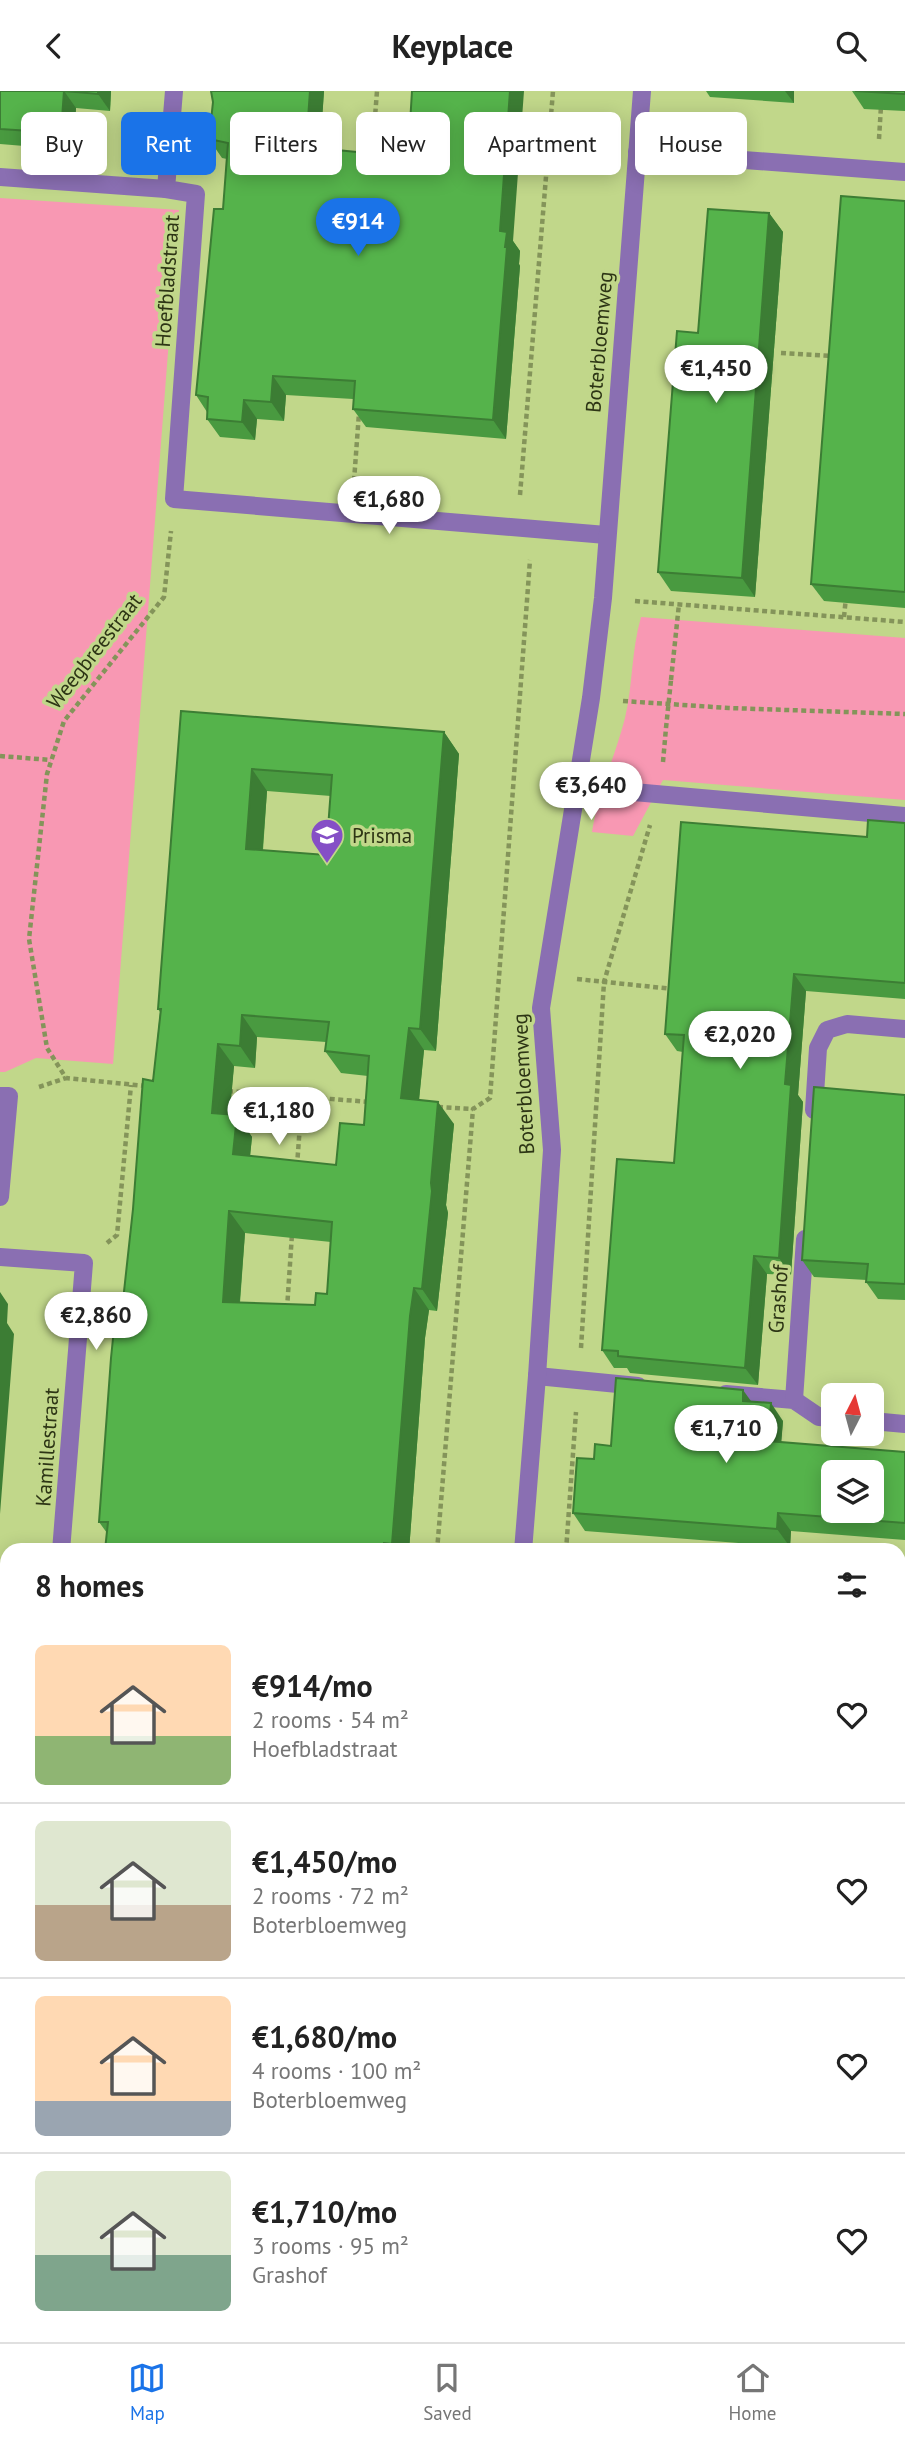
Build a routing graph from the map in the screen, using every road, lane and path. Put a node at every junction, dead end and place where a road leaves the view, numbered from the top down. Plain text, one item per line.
1 (174, 91) edge
2 (377, 91) edge
3 (552, 91) edge
4 (642, 91) edge
5 (881, 104) edge
6 (375, 112) edge
7 (640, 112) edge
8 (747, 160) edge
9 (876, 170) junction
10 (905, 172) edge
11 (635, 175) edge
12 (0, 177) edge
13 (166, 189) junction
14 (782, 353) dead end
15 (836, 356) edge
16 (360, 403) edge
17 (174, 499) junction
18 (351, 513) junction
19 (518, 527) junction
20 (606, 535) junction
21 (846, 589) edge
22 (603, 598) junction
23 (678, 604) junction
24 (845, 617) junction
25 (905, 622) edge
26 (591, 698) junction
27 (905, 713) edge
28 (0, 755) edge
29 (52, 760) junction
30 (577, 787) junction
31 (659, 795) junction
32 (905, 816) edge
33 (546, 975) junction
34 (604, 982) junction
35 (686, 991) edge
36 (905, 1028) edge
37 (131, 1085) junction
38 (157, 1087) edge
39 (223, 1091) dead end
40 (0, 1096) edge
41 (302, 1097) junction
42 (381, 1102) edge
43 (434, 1106) edge
44 (473, 1109) junction
45 (812, 1129) edge
46 (296, 1178) edge
47 (0, 1197) edge
48 (806, 1224) edge
49 (292, 1232) edge
50 (0, 1258) edge
51 (84, 1263) junction
52 (286, 1313) edge
53 (537, 1376) junction
54 (578, 1381) junction
55 (659, 1388) edge
56 (713, 1392) edge
57 (794, 1399) junction
58 (821, 1417) edge
59 (884, 1422) edge
60 (905, 1423) edge
61 (62, 1543) edge
62 (438, 1543) edge
63 (524, 1543) edge
64 (567, 1543) edge

1 - 13 street, Hoefbladstraat
2 - 6 path
3 - 19 path
4 - 7 street, Boterbloemweg
5 - 9 path
8 - 9 street
9 - 10 street
11 - 20 street, Boterbloemweg
12 - 13 street
13 - 17 street, Hoefbladstraat
14 - 15 path
16 - 18 path
17 - 18 street
17 - 29 path, Weegbreestraat
18 - 19 street
19 - 20 street
19 - 44 path
20 - 22 street, Boterbloemweg
21 - 24 path
22 - 23 path
22 - 26 street, Boterbloemweg
23 - 24 path
23 - 31 path, bridge
24 - 25 path
26 - 27 path
26 - 30 street, Boterbloemweg
28 - 29 path
29 - 37 path, Weegbreestraat
30 - 31 street
30 - 33 street, Boterbloemweg
31 - 32 street
31 - 34 path
33 - 34 path
33 - 53 street, Boterbloemweg
34 - 35 path
34 - 54 path
36 - 45 street
37 - 38 path
37 - 51 path
39 - 41 path
40 - 47 street
41 - 42 path
41 - 46 path
43 - 44 path
44 - 62 path
48 - 57 street, Grashof
49 - 52 path
50 - 51 street
51 - 61 street, Kamillestraat
53 - 54 street
53 - 63 street, Boterbloemweg
54 - 55 street
54 - 64 path
56 - 57 street
57 - 58 street
59 - 60 street

